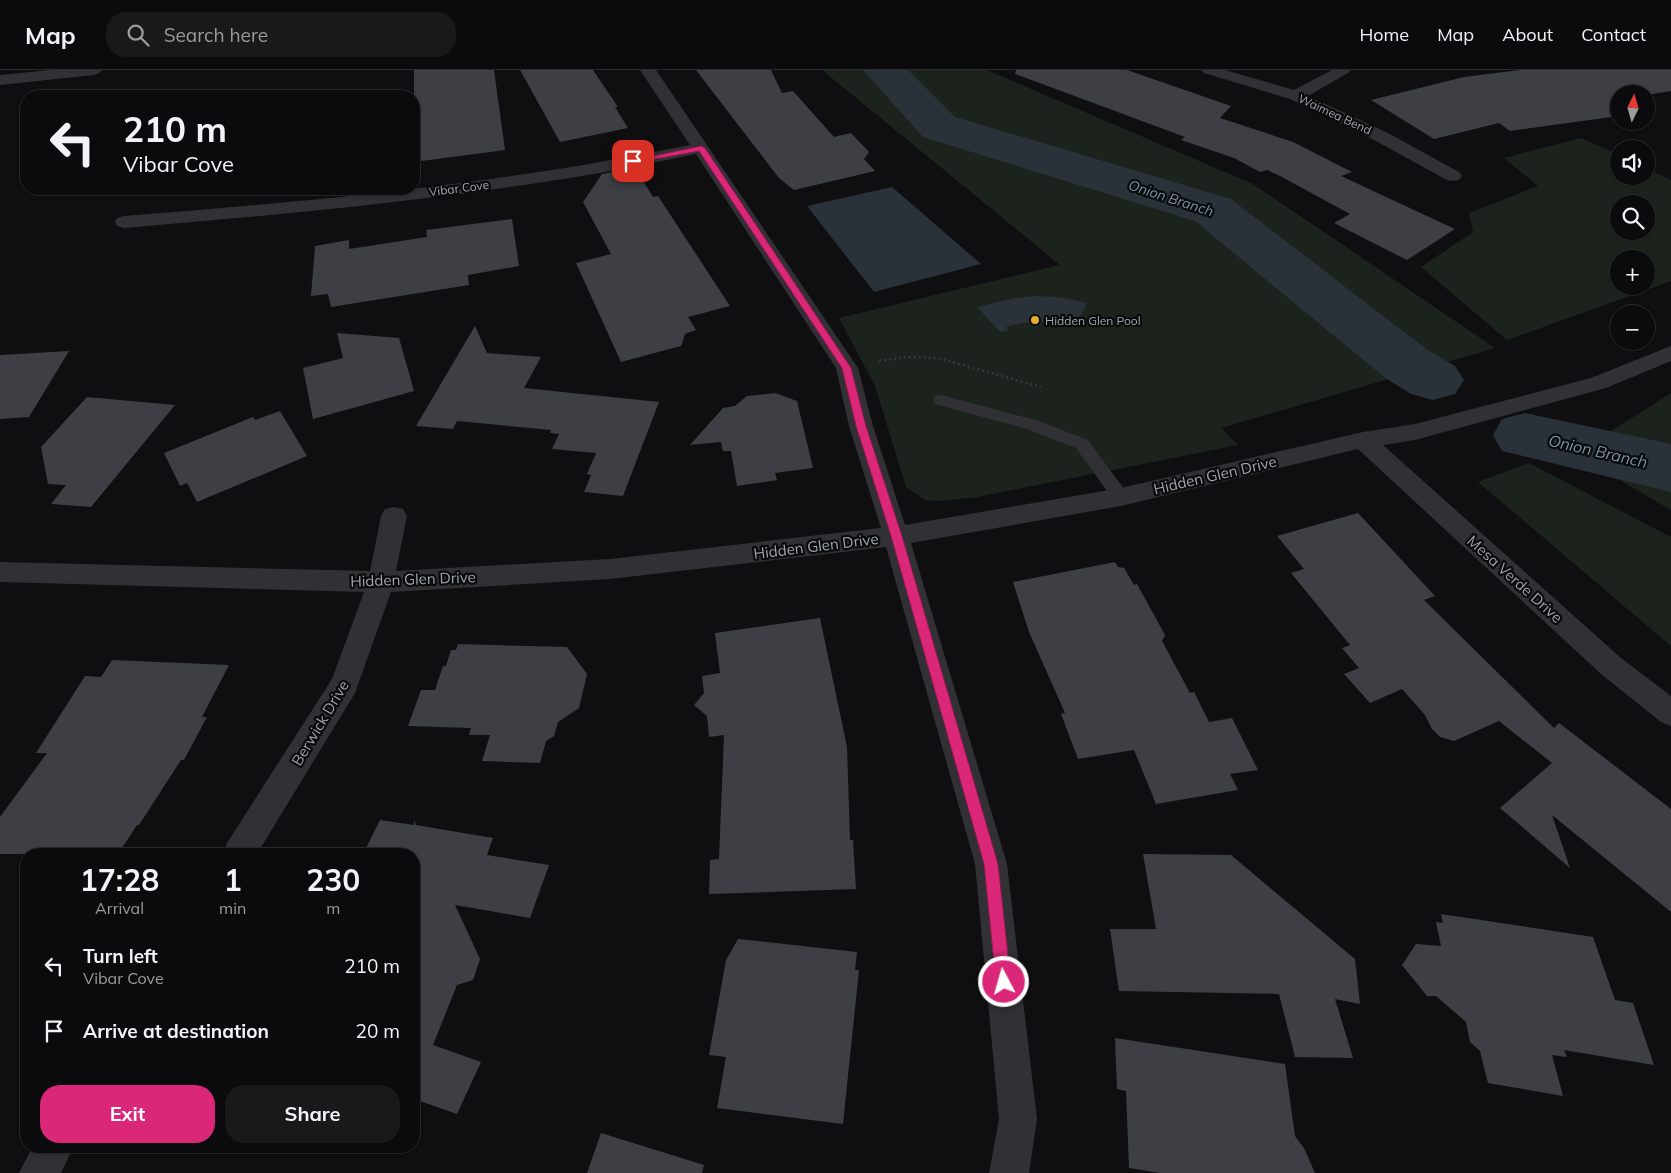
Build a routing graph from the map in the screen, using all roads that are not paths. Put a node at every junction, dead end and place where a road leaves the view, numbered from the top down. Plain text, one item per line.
1 (94, 70) edge
2 (648, 70) edge
3 (1209, 70) edge
4 (1343, 70) edge
5 (0, 80) edge
6 (1296, 96) junction
7 (701, 148) junction
8 (1453, 176) dead end
9 (420, 193) edge
10 (400, 195) edge
11 (124, 222) dead end
12 (1671, 353) edge
13 (941, 400) dead end
14 (1363, 440) junction
15 (1121, 497) junction
16 (394, 516) dead end
17 (896, 536) junction
18 (0, 572) edge
19 (381, 582) junction
20 (1671, 713) edge
21 (243, 848) edge
22 (52, 1153) edge
23 (39, 1173) edge
24 (1009, 1173) edge

1 - 5 street
2 - 7 street
3 - 6 street, Waimea Bend
4 - 6 street
6 - 8 street, Waimea Bend
7 - 9 street, Vibar Cove
7 - 17 street
10 - 11 street, Vibar Cove
12 - 14 street, Hidden Glen Drive
13 - 15 lane
14 - 15 street, Hidden Glen Drive
14 - 20 street, Mesa Verde Drive
15 - 17 street, Hidden Glen Drive
16 - 19 street, Berwick Drive
17 - 19 street, Hidden Glen Drive
17 - 24 street
18 - 19 street, Hidden Glen Drive
19 - 21 street, Berwick Drive
22 - 23 street

